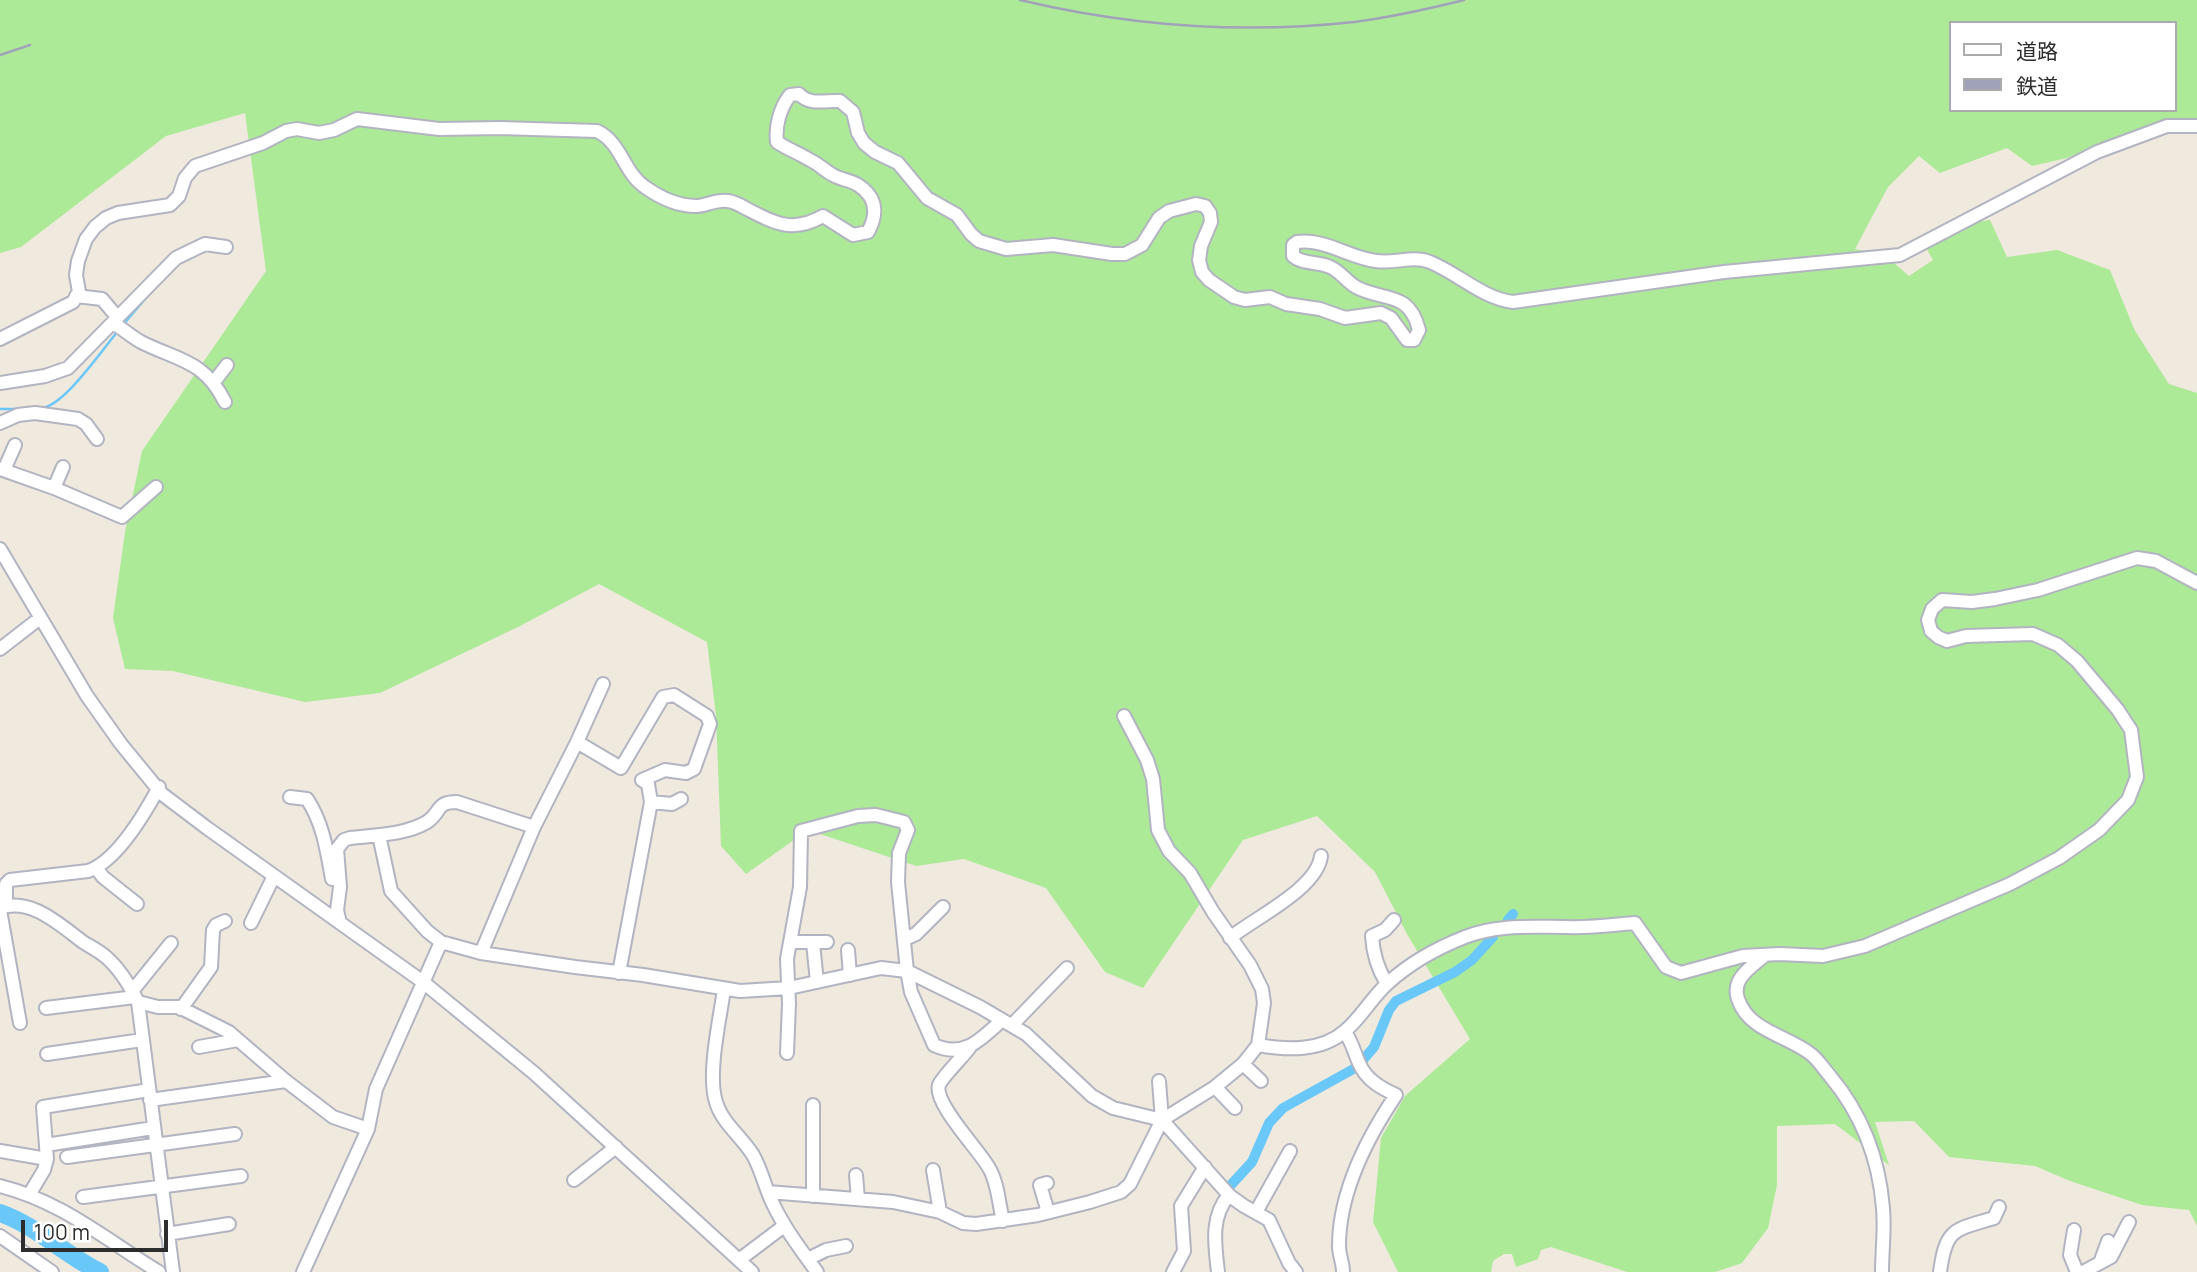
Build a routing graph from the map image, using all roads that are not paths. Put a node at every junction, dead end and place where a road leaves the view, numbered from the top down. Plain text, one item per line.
1 (2197, 126) edge
2 (226, 247) dead end
3 (76, 296) junction
4 (119, 324) junction
5 (0, 339) edge
6 (227, 365) dead end
7 (0, 383) edge
8 (215, 383) junction
9 (234, 389) dead end
10 (225, 402) dead end
11 (0, 422) edge
12 (97, 439) dead end
13 (15, 446) dead end
14 (63, 467) dead end
15 (2, 470) edge
16 (156, 487) dead end
17 (54, 488) junction
18 (0, 549) edge
19 (2197, 583) edge
20 (40, 618) junction
21 (0, 649) edge
22 (603, 684) dead end
23 (1124, 716) dead end
24 (577, 742) junction
25 (621, 768) junction
26 (642, 780) junction
27 (159, 788) junction
28 (290, 797) dead end
29 (681, 799) dead end
30 (651, 802) junction
31 (534, 827) junction
32 (379, 835) junction
33 (1321, 856) dead end
34 (96, 868) junction
35 (274, 876) junction
36 (137, 904) dead end
37 (943, 907) dead end
38 (2, 908) edge
39 (338, 917) junction
40 (1394, 920) dead end
41 (225, 921) dead end
42 (251, 923) dead end
43 (1230, 938) junction
44 (905, 939) junction
45 (441, 942) junction
46 (790, 942) junction
47 (827, 942) dead end
48 (171, 943) dead end
49 (813, 943) junction
50 (848, 950) dead end
51 (481, 953) junction
52 (1764, 956) junction
53 (1067, 968) dead end
54 (907, 971) junction
55 (619, 973) junction
56 (850, 975) junction
57 (423, 982) junction
58 (817, 982) junction
59 (1387, 984) junction
60 (789, 988) junction
61 (724, 989) junction
62 (135, 996) junction
63 (46, 1008) dead end
64 (181, 1009) junction
65 (20, 1023) dead end
66 (1007, 1023) junction
67 (1345, 1032) junction
68 (142, 1040) junction
69 (238, 1040) junction
70 (1258, 1045) junction
71 (970, 1046) junction
72 (200, 1047) dead end
73 (787, 1053) dead end
74 (47, 1054) dead end
75 (1243, 1064) junction
76 (1261, 1081) dead end
77 (286, 1082) junction
78 (1159, 1082) dead end
79 (1215, 1087) junction
80 (149, 1095) junction
81 (813, 1105) dead end
82 (1236, 1108) dead end
83 (1162, 1120) junction
84 (153, 1128) junction
85 (368, 1129) junction
86 (235, 1135) dead end
87 (46, 1145) junction
88 (156, 1145) junction
89 (616, 1147) junction
90 (0, 1151) edge
91 (1290, 1151) dead end
92 (67, 1157) dead end
93 (47, 1159) junction
94 (1205, 1167) junction
95 (933, 1170) dead end
96 (856, 1175) dead end
97 (241, 1176) dead end
98 (574, 1180) dead end
99 (1047, 1183) dead end
100 (0, 1186) edge
101 (161, 1186) junction
102 (768, 1192) junction
103 (29, 1195) junction
104 (1229, 1195) junction
105 (813, 1196) junction
106 (82, 1197) dead end
107 (858, 1199) junction
108 (1999, 1207) dead end
109 (940, 1212) junction
110 (1048, 1212) junction
111 (1256, 1212) junction
112 (1003, 1221) junction
113 (2129, 1222) dead end
114 (229, 1224) dead end
115 (785, 1226) junction
116 (2074, 1230) dead end
117 (167, 1234) junction
118 (0, 1236) edge
119 (2108, 1241) dead end
120 (846, 1246) dead end
121 (808, 1259) junction
122 (739, 1260) junction
123 (2100, 1264) junction
124 (52, 1272) edge
125 (159, 1272) edge
126 (173, 1272) edge
127 (303, 1272) edge
128 (752, 1272) edge
129 (817, 1272) edge
130 (1173, 1272) edge
131 (1218, 1272) edge
132 (1296, 1272) edge
133 (1343, 1272) edge
134 (1882, 1272) edge
135 (1940, 1272) edge
136 (2077, 1272) edge
137 (2083, 1272) edge

1 - 3 street
2 - 4 street
3 - 4 street
3 - 5 street
4 - 7 street
4 - 8 street
6 - 8 street
8 - 9 street
8 - 10 street
11 - 12 street
13 - 15 street
14 - 17 street
15 - 17 street
16 - 17 street
18 - 20 street
19 - 52 street
20 - 21 street
20 - 27 street
22 - 24 street
23 - 43 street
24 - 25 street
24 - 31 street
25 - 26 street
25 - 26 street
26 - 30 street
27 - 34 street
27 - 35 street
28 - 39 street
29 - 30 street
30 - 55 street
31 - 32 street
31 - 51 street
32 - 39 street
32 - 45 street
33 - 43 street
34 - 36 street
34 - 38 street
35 - 39 street
35 - 42 street
37 - 44 street
38 - 62 street
38 - 65 street
39 - 57 street
40 - 59 street
41 - 64 street
43 - 70 street
44 - 46 street
44 - 54 street
45 - 51 street
45 - 57 street
46 - 49 street
46 - 60 street
47 - 49 street
48 - 62 street
49 - 58 street
50 - 56 street
51 - 55 street
52 - 59 street
52 - 134 street
53 - 66 street
54 - 56 street
54 - 66 street
54 - 71 street
55 - 61 street
56 - 58 street
57 - 85 street
57 - 89 street
58 - 60 street
59 - 67 street
60 - 61 street
60 - 73 street
61 - 102 street
62 - 63 street
62 - 64 street
62 - 68 street
64 - 69 street
66 - 71 street
66 - 83 street
67 - 70 street
67 - 133 street
68 - 74 street
68 - 80 street
69 - 72 street
69 - 77 street
70 - 75 street
71 - 112 street
75 - 76 street
75 - 79 street
77 - 80 street
77 - 85 street
78 - 83 street
79 - 82 street
79 - 83 street
80 - 84 street
80 - 87 street
81 - 105 street
83 - 94 street
83 - 110 street
84 - 87 street
84 - 88 street
85 - 127 street
86 - 88 street
87 - 93 street
88 - 92 street
88 - 101 street
89 - 98 street
89 - 122 street
90 - 93 street
91 - 111 street
93 - 103 street
94 - 104 street
94 - 130 street
95 - 109 street
96 - 107 street
97 - 101 street
99 - 110 street
100 - 103 street
101 - 106 street
101 - 117 street
102 - 105 street
102 - 115 street
103 - 125 street
104 - 111 street
104 - 131 street
105 - 107 street
107 - 109 street
108 - 135 street
109 - 112 street
110 - 112 street
111 - 132 street
113 - 123 street
114 - 117 street
115 - 121 street
115 - 122 street
116 - 136 street
117 - 126 street
118 - 124 street
119 - 123 street
120 - 121 street
121 - 129 street
122 - 128 street
123 - 137 street

